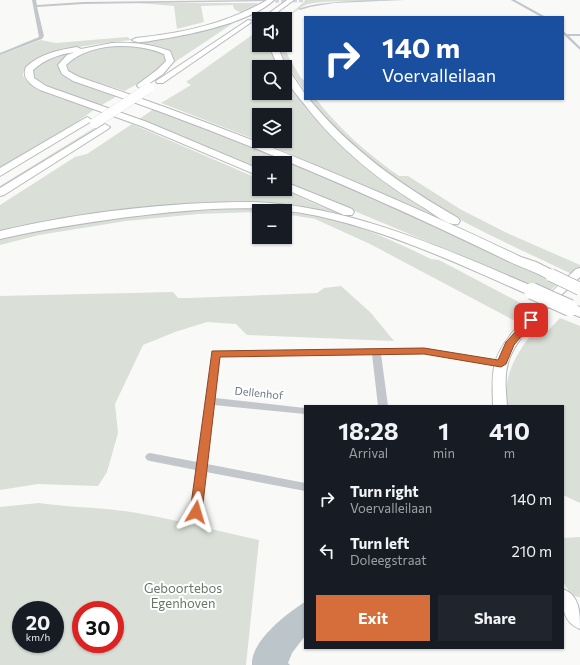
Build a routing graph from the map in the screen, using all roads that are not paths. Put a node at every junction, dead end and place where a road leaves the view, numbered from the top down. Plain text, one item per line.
1 (34, 0) edge
2 (141, 0) edge
3 (168, 0) edge
4 (193, 0) edge
5 (281, 0) edge
6 (291, 0) edge
7 (300, 0) edge
8 (402, 0) edge
9 (513, 0) edge
10 (267, 1) edge
11 (137, 2) junction
12 (35, 6) junction
13 (300, 9) dead end
14 (274, 12) edge
15 (286, 12) dead end
16 (542, 16) edge
17 (252, 28) edge
18 (564, 34) edge
19 (580, 35) edge
20 (580, 49) edge
21 (0, 54) edge
22 (292, 81) edge
23 (145, 87) junction
24 (304, 98) edge
25 (305, 100) edge
26 (91, 122) junction
27 (252, 170) edge
28 (0, 173) edge
29 (0, 181) edge
30 (292, 188) edge
31 (0, 193) edge
32 (0, 236) edge
33 (401, 236) junction
34 (531, 265) junction
35 (580, 271) edge
36 (580, 289) edge
37 (575, 310) edge
38 (376, 351) junction
39 (501, 364) junction
40 (210, 401) junction
41 (383, 405) edge
42 (500, 405) edge
43 (304, 411) edge
44 (150, 457) dead end
45 (202, 467) junction
46 (304, 487) edge
47 (196, 512) dead end
48 (564, 598) edge
49 (580, 620) edge

1 - 12 street
2 - 11 street
3 - 4 street
5 - 23 highway
6 - 14 highway
7 - 15 highway
8 - 13 street
9 - 16 street
10 - 11 street
10 - 27 highway
11 - 12 street
12 - 21 street
17 - 31 highway
18 - 19 street
18 - 20 street
22 - 24 highway
23 - 26 highway, bridge
23 - 34 highway
25 - 34 highway
26 - 28 highway
26 - 29 highway
30 - 33 highway
32 - 33 highway
33 - 37 highway, bridge
34 - 36 highway, bridge
35 - 39 street
38 - 39 street
38 - 40 street
38 - 41 street
39 - 42 street
40 - 43 street, Dellenhof
40 - 45 street
44 - 45 street
45 - 46 street
45 - 47 street
48 - 49 street

